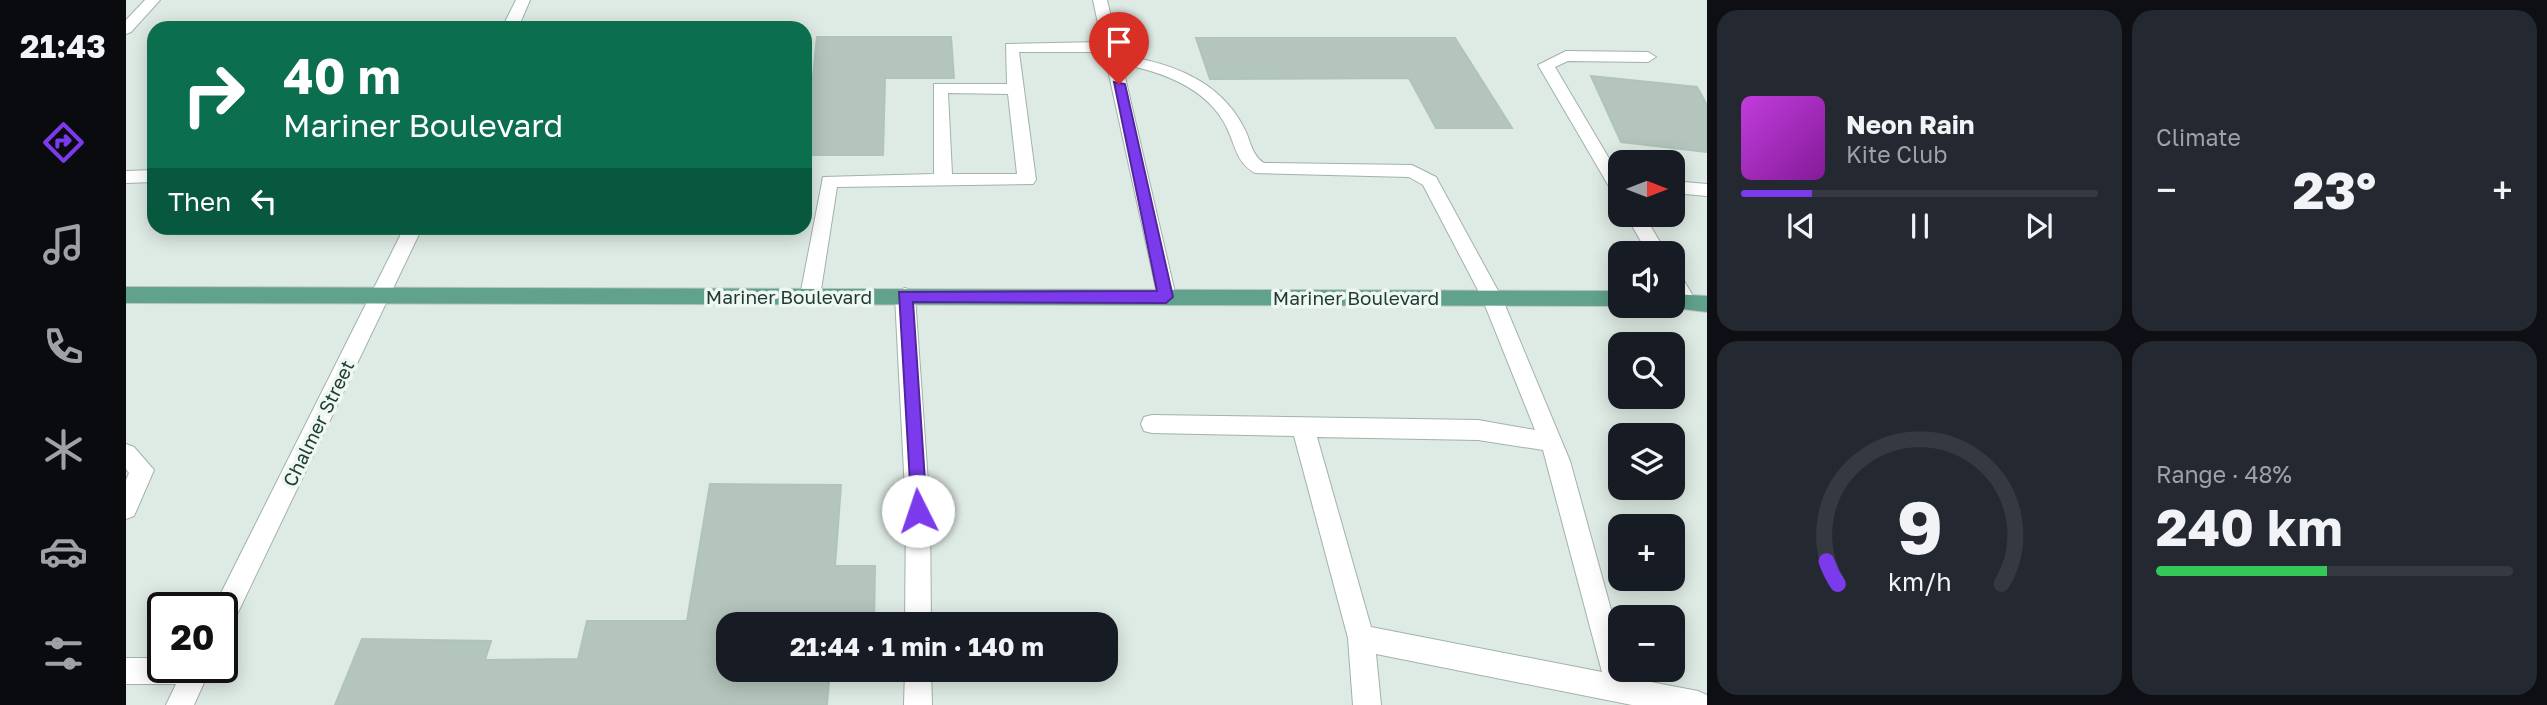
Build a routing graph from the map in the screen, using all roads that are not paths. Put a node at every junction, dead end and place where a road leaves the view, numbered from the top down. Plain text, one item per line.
1 (153, 0) edge
2 (523, 0) edge
3 (1100, 0) edge
4 (513, 21) edge
5 (126, 29) edge
6 (1112, 53) junction
7 (1648, 57) dead end
8 (1017, 89) junction
9 (1608, 168) edge
10 (147, 176) edge
11 (126, 177) edge
12 (943, 181) junction
13 (1685, 188) edge
14 (1707, 190) edge
15 (410, 235) edge
16 (126, 295) edge
17 (380, 295) junction
18 (810, 296) junction
19 (905, 296) junction
20 (1166, 297) junction
21 (1492, 298) junction
22 (1608, 299) edge
23 (1152, 424) dead end
24 (1303, 427) junction
25 (1552, 442) junction
26 (126, 454) edge
27 (126, 508) edge
28 (235, 592) edge
29 (918, 612) edge
30 (1361, 638) junction
31 (147, 670) edge
32 (126, 671) edge
33 (918, 682) edge
34 (190, 683) edge
35 (1620, 689) junction
36 (180, 705) edge
37 (918, 705) edge
38 (1367, 705) edge
39 (1698, 705) edge

1 - 5 street
2 - 4 street
3 - 6 street
6 - 8 street
6 - 20 street
6 - 21 street
7 - 9 street
8 - 12 street
8 - 12 street
10 - 11 street
12 - 18 street
13 - 14 street
15 - 17 street, Chalmer Street
16 - 17 main road, Mariner Boulevard
17 - 18 main road, Mariner Boulevard
17 - 28 street, Chalmer Street
18 - 19 main road, Mariner Boulevard
19 - 20 main road, Mariner Boulevard
19 - 29 street
20 - 21 main road, Mariner Boulevard
21 - 22 main road, Mariner Boulevard
21 - 25 street
23 - 24 street
24 - 25 street
24 - 30 street
25 - 35 street
26 - 27 street
30 - 35 street
30 - 38 street
31 - 32 street
33 - 37 street
34 - 36 street
35 - 39 street

